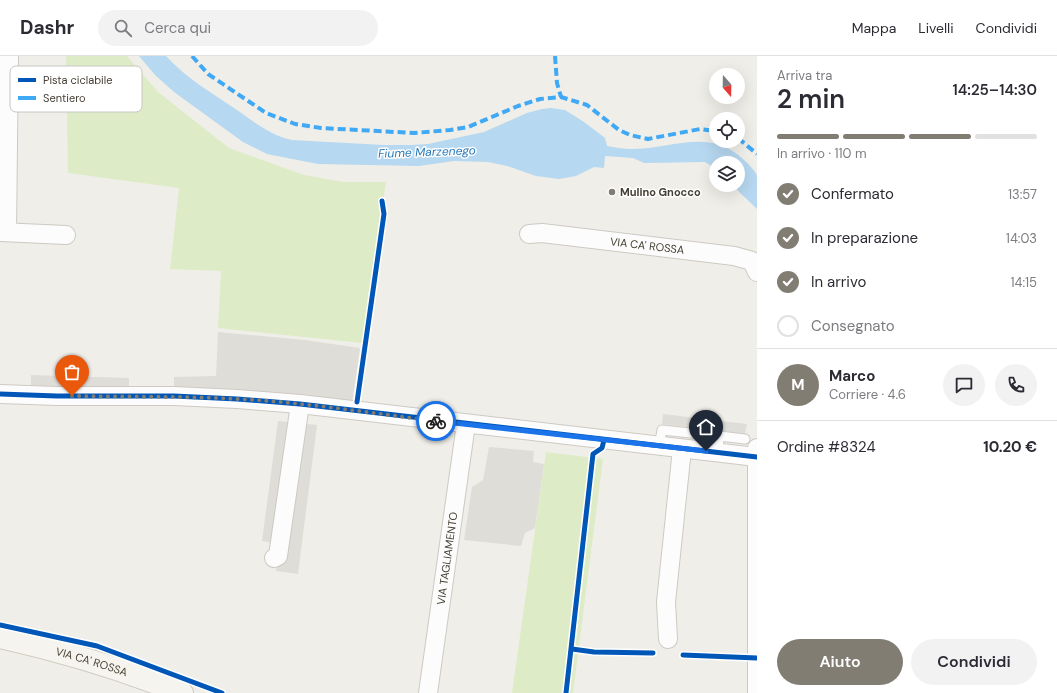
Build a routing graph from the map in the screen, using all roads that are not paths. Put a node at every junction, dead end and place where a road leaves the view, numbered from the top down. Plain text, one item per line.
1 (9, 56) edge
2 (5, 86) edge
3 (4, 232) edge
4 (529, 234) dead end
5 (66, 235) dead end
6 (757, 272) edge
7 (0, 394) edge
8 (300, 404) junction
9 (466, 424) junction
10 (751, 443) edge
11 (718, 444) junction
12 (659, 446) junction
13 (682, 449) junction
14 (757, 456) edge
15 (274, 558) dead end
16 (0, 637) edge
17 (668, 639) dead end
18 (182, 693) edge
19 (428, 693) edge
20 (757, 693) edge

1 - 2 street
2 - 3 street
3 - 5 street
4 - 6 street, VIA CA' ROSSA
7 - 8 street
8 - 9 street
8 - 15 street
9 - 12 street
9 - 19 street, VIA TAGLIAMENTO
10 - 11 lane
10 - 14 street
11 - 12 lane
11 - 13 street
11 - 14 street
12 - 13 street
13 - 17 street
14 - 20 street
16 - 18 street, VIA CA' ROSSA

